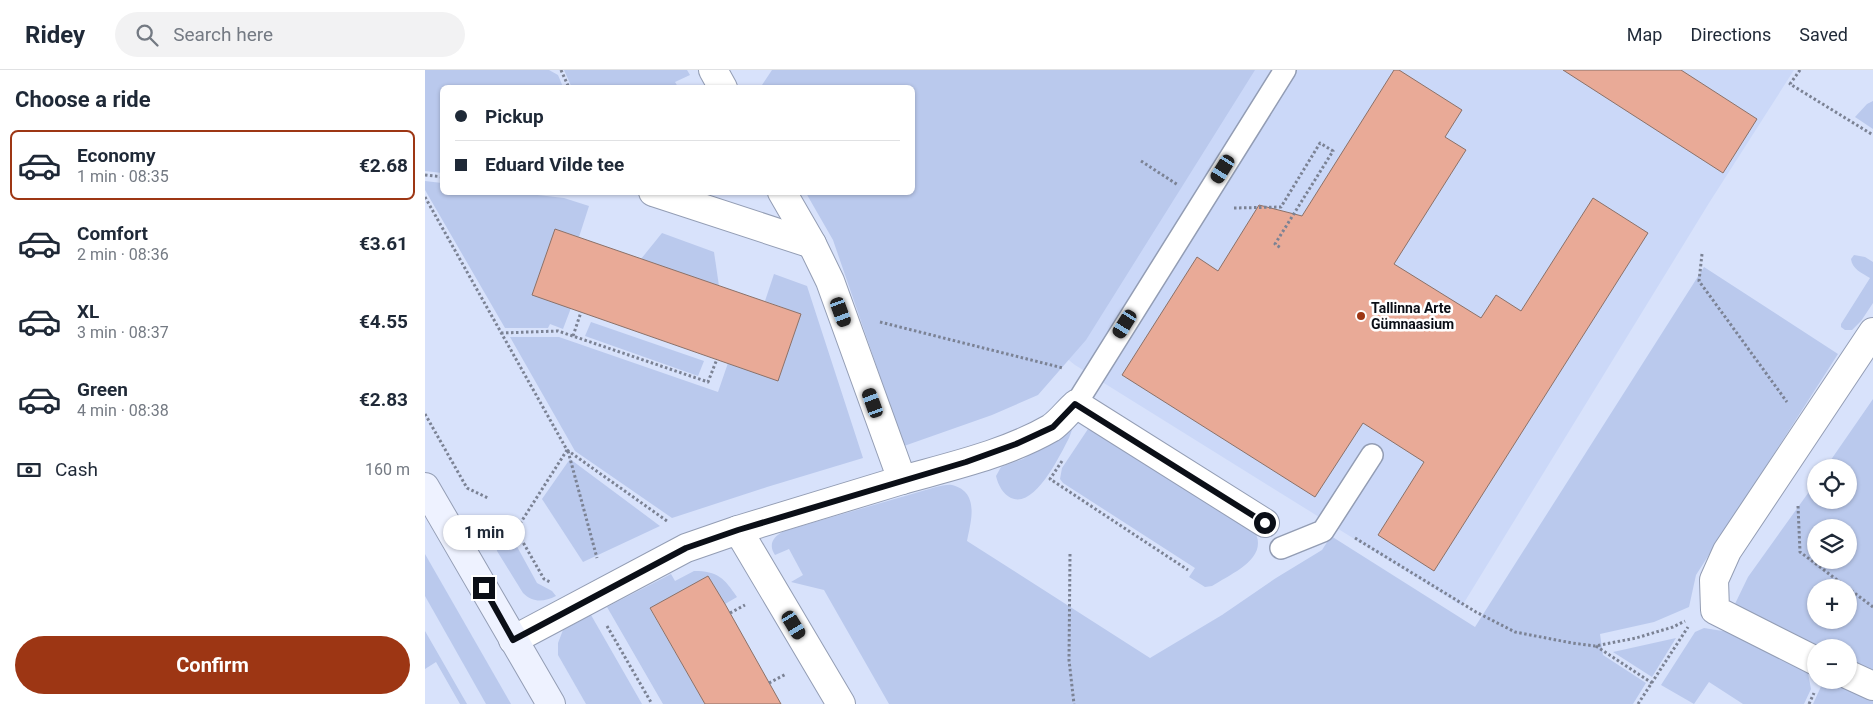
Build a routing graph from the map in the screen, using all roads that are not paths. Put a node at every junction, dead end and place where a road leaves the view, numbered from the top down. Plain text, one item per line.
1 (713, 70) edge
2 (1285, 70) edge
3 (721, 85) edge
4 (662, 195) edge
5 (784, 195) edge
6 (812, 244) junction
7 (1873, 332) edge
8 (1083, 408) junction
9 (1372, 455) dead end
10 (902, 480) junction
11 (425, 487) edge
12 (1265, 523) dead end
13 (738, 530) junction
14 (1281, 548) dead end
15 (513, 640) junction
16 (1807, 656) edge
17 (1857, 679) edge
18 (1873, 686) edge
19 (551, 704) edge
20 (841, 704) edge

1 - 3 street
2 - 8 lane
4 - 6 street
5 - 6 street
6 - 10 street
7 - 16 street
8 - 10 street
8 - 12 street
9 - 14 lane
10 - 13 street
11 - 15 street
13 - 15 street
13 - 20 street
15 - 19 street
17 - 18 street

